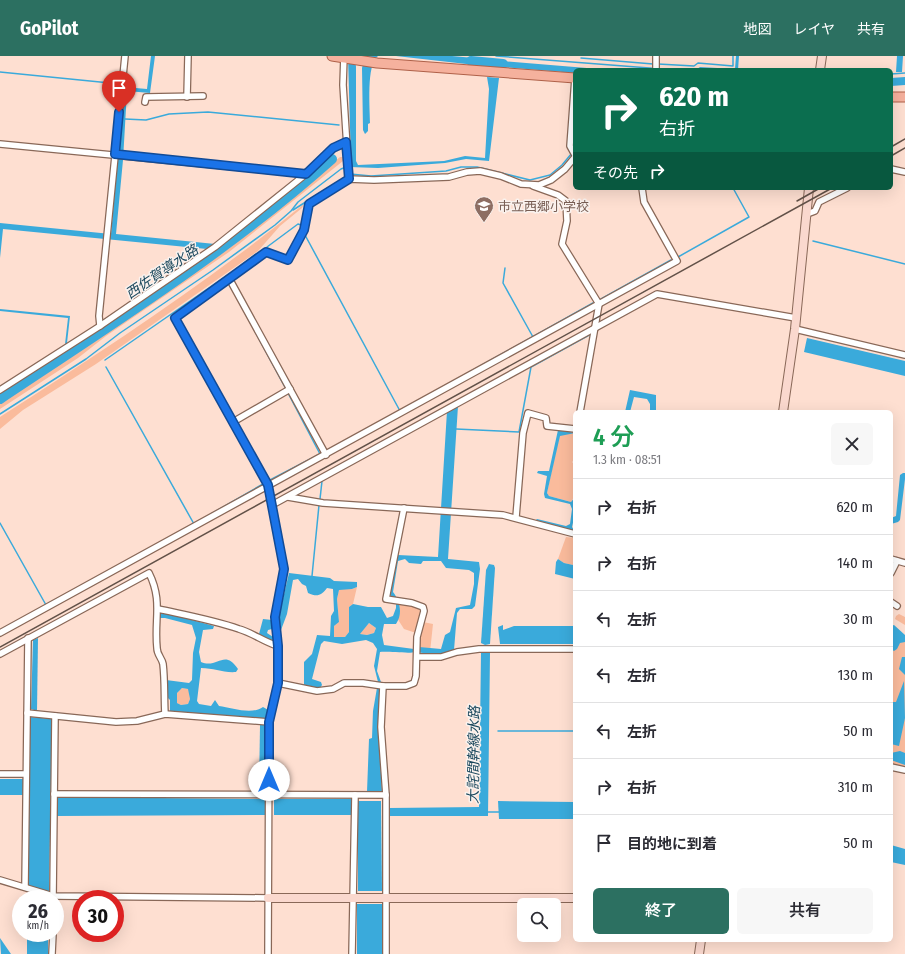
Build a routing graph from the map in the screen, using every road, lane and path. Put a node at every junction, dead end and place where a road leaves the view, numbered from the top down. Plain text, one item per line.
1 (125, 56) edge
2 (188, 56) edge
3 (332, 56) edge
4 (656, 56) edge
5 (822, 56) edge
6 (344, 57) edge
7 (656, 68) edge
8 (820, 68) edge
9 (573, 78) edge
10 (187, 96) junction
11 (203, 96) dead end
12 (893, 97) edge
13 (905, 97) edge
14 (145, 102) dead end
15 (573, 105) edge
16 (346, 142) junction
17 (0, 144) edge
18 (573, 152) edge
19 (115, 154) junction
20 (573, 156) edge
21 (893, 169) edge
22 (905, 172) edge
23 (306, 174) junction
24 (349, 179) junction
25 (533, 185) junction
26 (642, 190) edge
27 (810, 190) edge
28 (843, 190) edge
29 (807, 214) junction
30 (230, 280) junction
31 (599, 304) junction
32 (796, 318) junction
33 (100, 326) junction
34 (596, 327) junction
35 (795, 329) junction
36 (905, 355) edge
37 (0, 390) edge
38 (290, 390) junction
39 (580, 410) edge
40 (783, 410) edge
41 (232, 422) junction
42 (573, 429) edge
43 (326, 455) junction
44 (268, 485) junction
45 (288, 497) junction
46 (272, 505) junction
47 (404, 508) junction
48 (516, 517) junction
49 (573, 533) edge
50 (893, 560) edge
51 (898, 561) junction
52 (905, 562) edge
53 (893, 570) edge
54 (893, 603) edge
55 (897, 606) dead end
56 (157, 613) junction
57 (0, 633) edge
58 (28, 638) junction
59 (278, 646) junction
60 (573, 649) edge
61 (0, 654) edge
62 (417, 657) junction
63 (278, 683) junction
64 (383, 686) junction
65 (32, 714) junction
66 (165, 714) junction
67 (55, 716) junction
68 (269, 722) junction
69 (893, 767) edge
70 (905, 770) edge
71 (0, 774) edge
72 (26, 774) junction
73 (54, 794) junction
74 (269, 795) junction
75 (355, 795) junction
76 (386, 795) junction
77 (0, 880) edge
78 (25, 888) junction
79 (31, 890) edge
80 (53, 890) edge
81 (64, 898) edge
82 (268, 898) junction
83 (352, 898) junction
84 (386, 898) junction
85 (573, 898) edge
86 (53, 942) edge
87 (701, 942) edge
88 (52, 954) edge
89 (268, 954) edge
90 (352, 954) edge
91 (386, 954) edge
92 (699, 954) edge

1 - 19 street
2 - 10 street
3 - 6 main road
4 - 7 street
5 - 8 street
6 - 9 main road
6 - 16 street
10 - 11 street
10 - 14 street
12 - 13 main road
15 - 18 street
16 - 23 street
16 - 24 street
17 - 19 street
19 - 23 street
19 - 33 street
20 - 25 street
21 - 22 street
23 - 33 street
24 - 25 street
24 - 30 street
25 - 31 street
26 - 31 street
27 - 29 street
28 - 29 street
29 - 32 street
30 - 38 street
30 - 41 street
31 - 34 street
31 - 43 street
32 - 34 street
32 - 35 street
33 - 37 street
34 - 39 street
34 - 45 street
35 - 36 street
35 - 40 street
38 - 41 street
38 - 43 street
41 - 44 street
42 - 48 street
43 - 44 street
44 - 46 street
44 - 57 street
45 - 46 street
45 - 47 street
46 - 59 street
47 - 48 street
47 - 62 street
48 - 49 street
50 - 51 street
51 - 52 street
51 - 53 street
54 - 55 street
56 - 58 street
56 - 59 street
56 - 66 street
58 - 61 street
58 - 65 street
59 - 63 street
60 - 62 street
62 - 64 street
63 - 64 street
63 - 68 street
64 - 76 street
65 - 67 street
65 - 72 street
66 - 67 street
66 - 68 street
67 - 73 street
68 - 74 street
69 - 70 street
71 - 72 street
72 - 78 street
73 - 74 street
73 - 80 street
74 - 75 street
74 - 82 street
75 - 76 street
75 - 83 street
76 - 84 street
77 - 78 street
78 - 79 street
81 - 82 street
82 - 83 street
82 - 89 street
83 - 84 street
83 - 90 street
84 - 85 street
84 - 91 street
86 - 88 street
87 - 92 street

